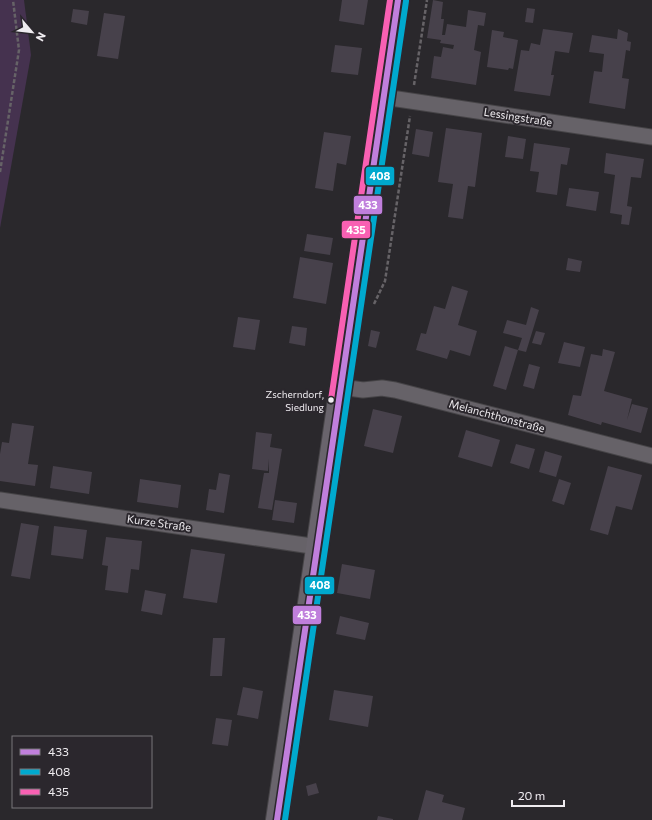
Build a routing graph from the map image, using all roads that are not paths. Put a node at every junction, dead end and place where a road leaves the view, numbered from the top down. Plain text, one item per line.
1 (398, 0) edge
2 (384, 97) junction
3 (652, 137) edge
4 (341, 387) junction
5 (652, 456) edge
6 (0, 500) edge
7 (318, 547) junction
8 (277, 820) edge

1 - 2 street
2 - 3 street, Lessingstraße
2 - 4 street
4 - 5 street, Melanchthonstraße
4 - 7 street
6 - 7 street, Kurze Straße
7 - 8 street

